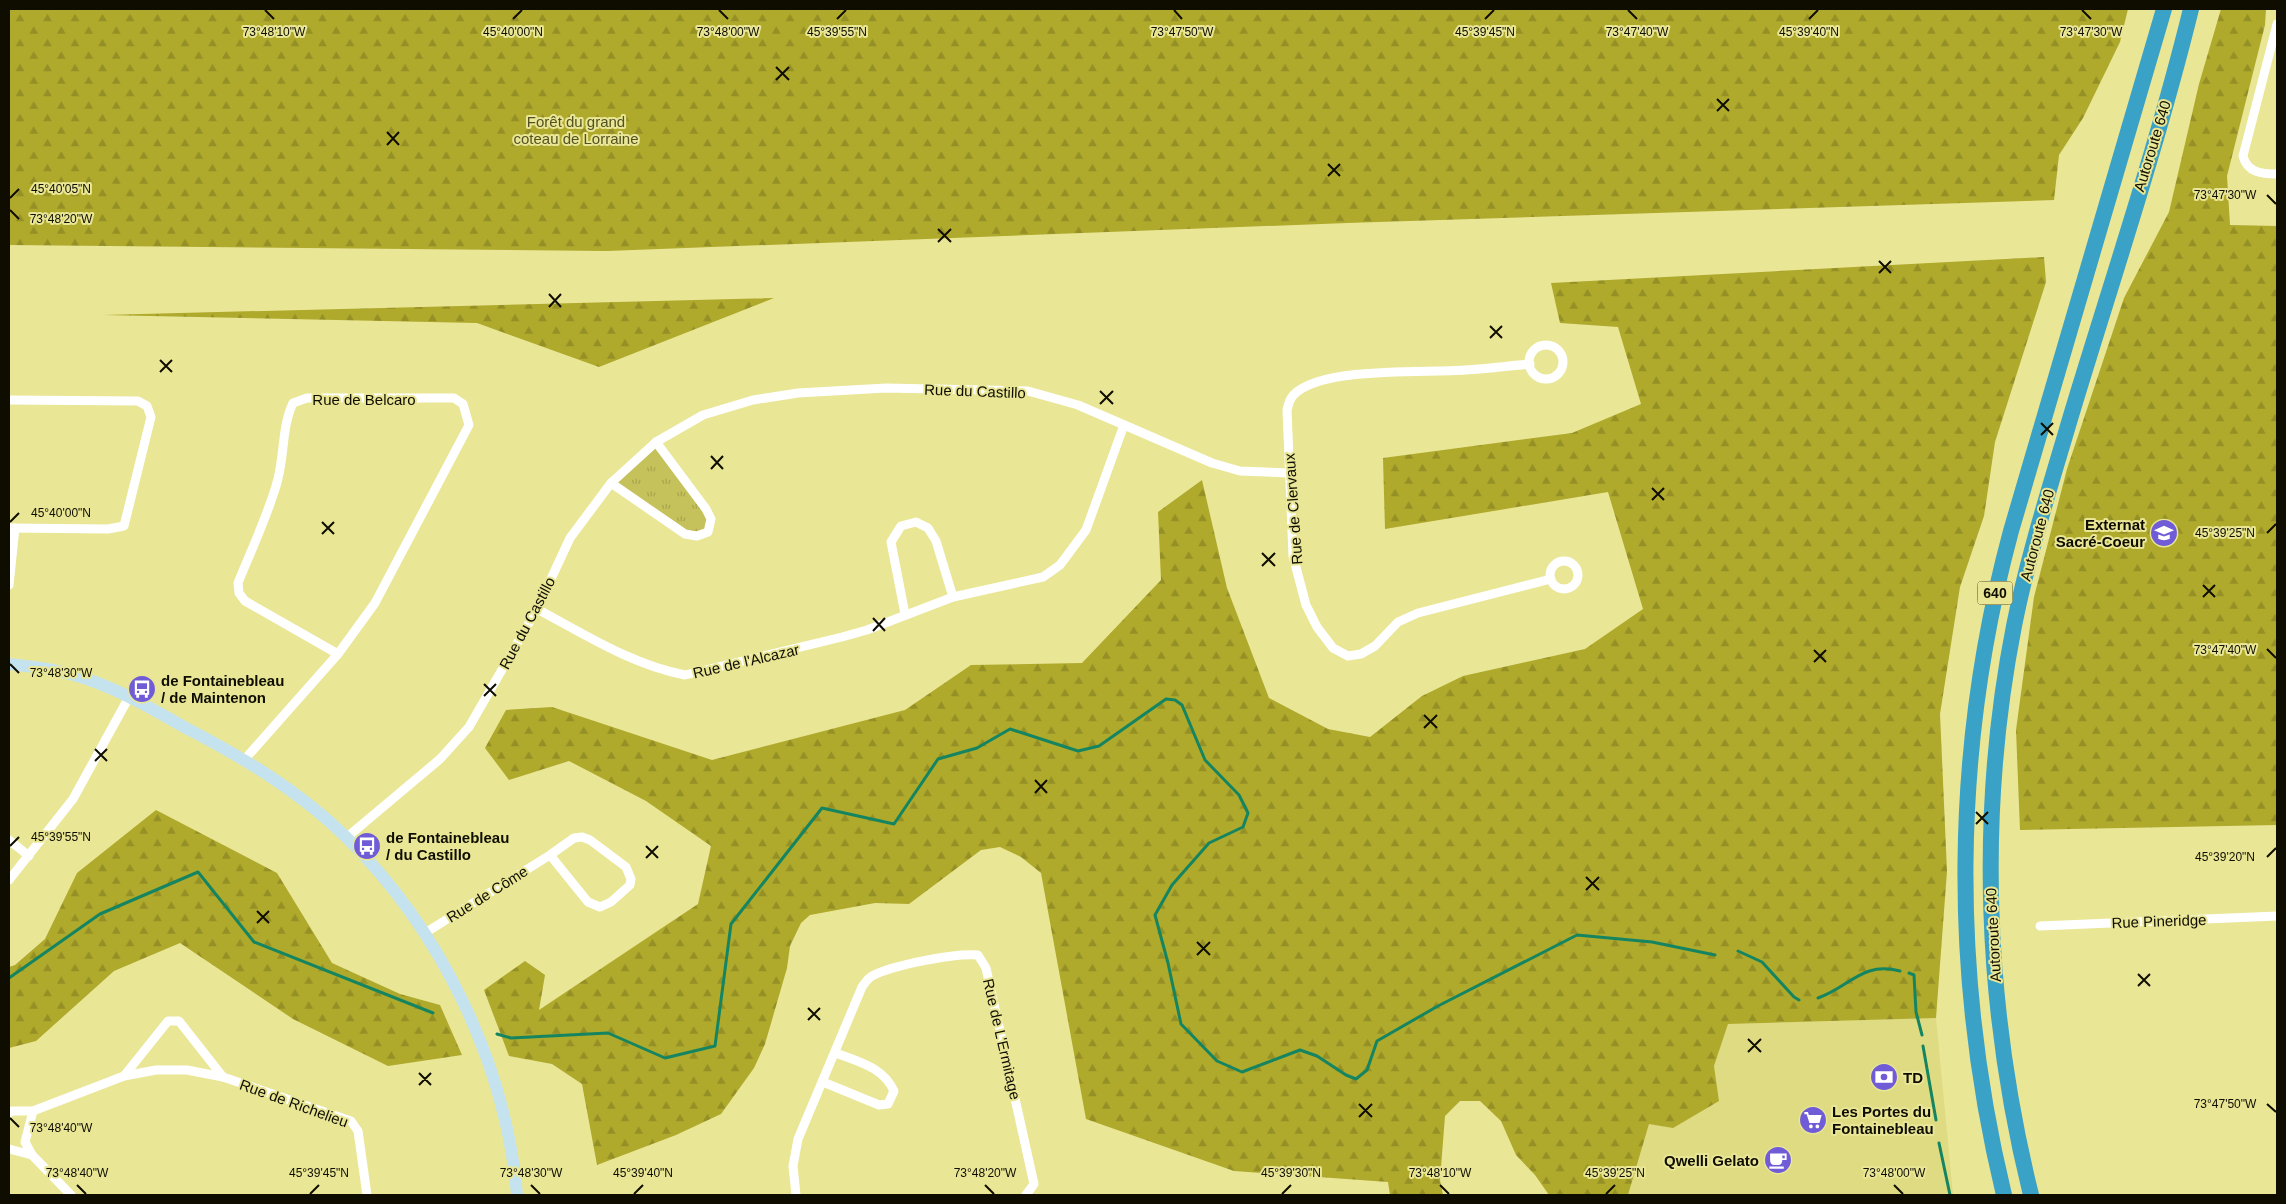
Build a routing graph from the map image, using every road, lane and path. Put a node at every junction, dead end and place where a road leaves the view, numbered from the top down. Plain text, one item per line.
1 (2164, 9) edge
2 (2191, 9) edge
3 (2277, 24) edge
4 (2277, 174) edge
5 (1530, 364) dead end
6 (9, 400) edge
7 (1124, 425) junction
8 (656, 442) junction
9 (1290, 473) junction
10 (611, 483) junction
11 (12, 528) edge
12 (1551, 579) dead end
13 (9, 584) edge
14 (953, 597) junction
15 (537, 610) junction
16 (905, 614) junction
17 (338, 654) junction
18 (9, 664) edge
19 (129, 697) junction
20 (245, 758) junction
21 (346, 838) junction
22 (9, 840) edge
23 (550, 855) junction
24 (29, 856) junction
25 (9, 880) edge
26 (2277, 916) edge
27 (2040, 926) dead end
28 (425, 933) junction
29 (836, 1053) junction
30 (124, 1076) junction
31 (223, 1077) junction
32 (823, 1082) junction
33 (33, 1111) junction
34 (9, 1113) edge
35 (9, 1149) edge
36 (32, 1155) junction
37 (71, 1195) edge
38 (367, 1195) edge
39 (517, 1195) edge
40 (796, 1195) edge
41 (1026, 1195) edge
42 (2004, 1195) edge
43 (2031, 1195) edge

1 - 42 highway, Autoroute 640 / 640
2 - 43 highway, Autoroute 640 / 640
3 - 4 street
5 - 9 street, Rue de Clervaux
6 - 11 street
7 - 8 street, Rue du Castillo
7 - 9 street, Rue du Castillo
7 - 14 street, Rue de l'Alcazar
8 - 10 street, Rue du Castillo
8 - 10 street
9 - 12 street, Rue de Clervaux
10 - 15 street, Rue du Castillo
11 - 13 street
14 - 16 street, Rue de l'Alcazar
14 - 16 street
15 - 16 street, Rue de l'Alcazar
15 - 21 street, Rue du Castillo
17 - 17 street, Rue de Belcaro
17 - 20 street, Rue de Belcaro
18 - 19 street
19 - 20 street
19 - 24 street
20 - 21 street
21 - 28 street
22 - 24 street
23 - 23 street, Rue de Côme
23 - 28 street, Rue de Côme
24 - 25 street
26 - 27 street, Rue Pineridge
28 - 39 street
29 - 32 street, Rue de L'Ermitage
29 - 32 street
29 - 41 street, Rue de L'Ermitage
30 - 31 street, Rue de Richelieu
30 - 31 street, Rue de Richelieu
30 - 33 street, Rue de Richelieu
31 - 38 street, Rue de Richelieu
32 - 40 street, Rue de L'Ermitage
33 - 34 street, Rue de Richelieu
33 - 36 street
35 - 36 street
36 - 37 street

